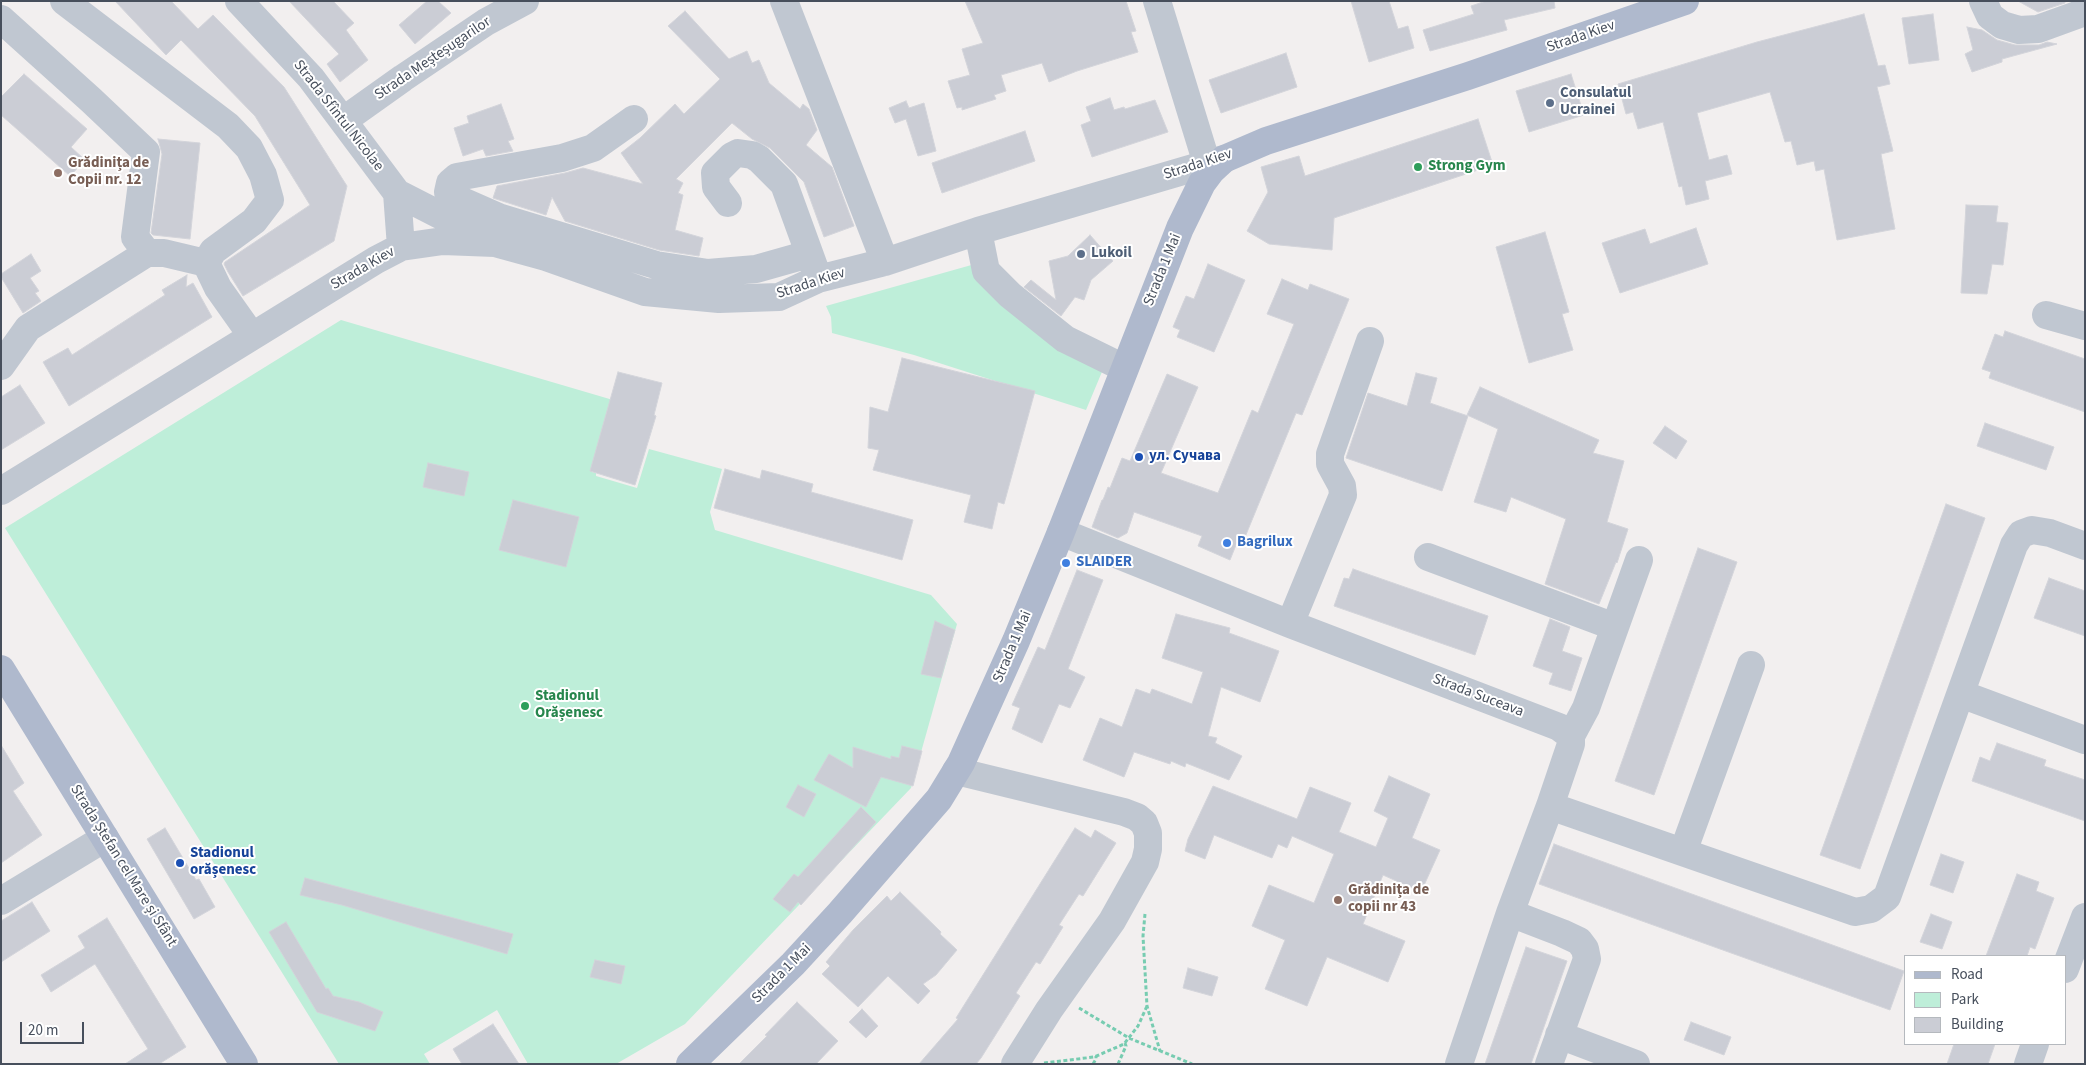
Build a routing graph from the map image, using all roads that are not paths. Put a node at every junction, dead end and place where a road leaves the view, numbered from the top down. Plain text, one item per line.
1 (64, 1) edge
2 (239, 1) edge
3 (524, 1) edge
4 (784, 1) edge
5 (1157, 1) edge
6 (1685, 1) edge
7 (1983, 1) edge
8 (2085, 12) edge
9 (1, 19) edge
10 (634, 119) dead end
11 (344, 120) junction
12 (1216, 161) junction
13 (397, 193) junction
14 (728, 203) dead end
15 (978, 231) junction
16 (495, 243) junction
17 (401, 247) junction
18 (147, 253) junction
19 (885, 262) junction
20 (206, 263) junction
21 (814, 266) junction
22 (2046, 315) dead end
23 (2085, 326) edge
24 (252, 336) junction
25 (1370, 341) dead end
26 (1, 366) edge
27 (1124, 368) junction
28 (1, 491) edge
29 (1061, 532) junction
30 (2085, 546) edge
31 (1428, 556) dead end
32 (1639, 560) dead end
33 (1290, 624) junction
34 (1615, 627) junction
35 (1751, 664) dead end
36 (1, 669) edge
37 (1961, 694) junction
38 (1570, 736) junction
39 (2085, 740) edge
40 (956, 771) junction
41 (1550, 806) junction
42 (105, 838) junction
43 (1682, 852) junction
44 (1, 902) edge
45 (1510, 913) junction
46 (2085, 917) edge
47 (2066, 965) edge
48 (1559, 1035) junction
49 (2035, 1045) edge
50 (244, 1064) edge
51 (690, 1064) edge
52 (1015, 1064) edge
53 (1459, 1064) edge
54 (1549, 1064) edge
55 (1636, 1064) edge
56 (2028, 1064) edge

1 - 20 street
2 - 11 street, Strada Sfîntul Nicolae
3 - 11 street, Strada Meșteșugarilor
4 - 19 street
5 - 12 street
6 - 12 main road, Strada Kiev
7 - 8 street
9 - 18 street
10 - 21 street
11 - 13 street, Strada Sfîntul Nicolae
12 - 15 street, Strada Kiev
12 - 27 main road, Strada 1 Mai
13 - 16 street
13 - 17 street
14 - 21 street
15 - 19 street, Strada Kiev
15 - 27 street
16 - 17 street, Strada Kiev
16 - 21 street, Strada Kiev
17 - 24 street, Strada Kiev
18 - 20 street
18 - 26 street
19 - 21 street, Strada Kiev
20 - 24 street
22 - 23 street
24 - 28 street, Strada Kiev
25 - 33 street
27 - 29 main road, Strada 1 Mai
29 - 33 street, Strada Suceava
29 - 40 main road, Strada 1 Mai
30 - 37 street
31 - 34 street
32 - 34 street
33 - 38 street, Strada Suceava
34 - 38 street
35 - 43 street
36 - 42 main road, Strada Ștefan cel Mare și Sfânt
37 - 39 street
37 - 43 street
38 - 41 street
40 - 51 main road, Strada 1 Mai
40 - 52 street
41 - 43 street
41 - 45 street
42 - 44 street
42 - 50 main road, Strada Ștefan cel Mare și Sfânt
45 - 48 street
45 - 53 street
46 - 47 street
48 - 54 street
48 - 55 street
49 - 56 street

